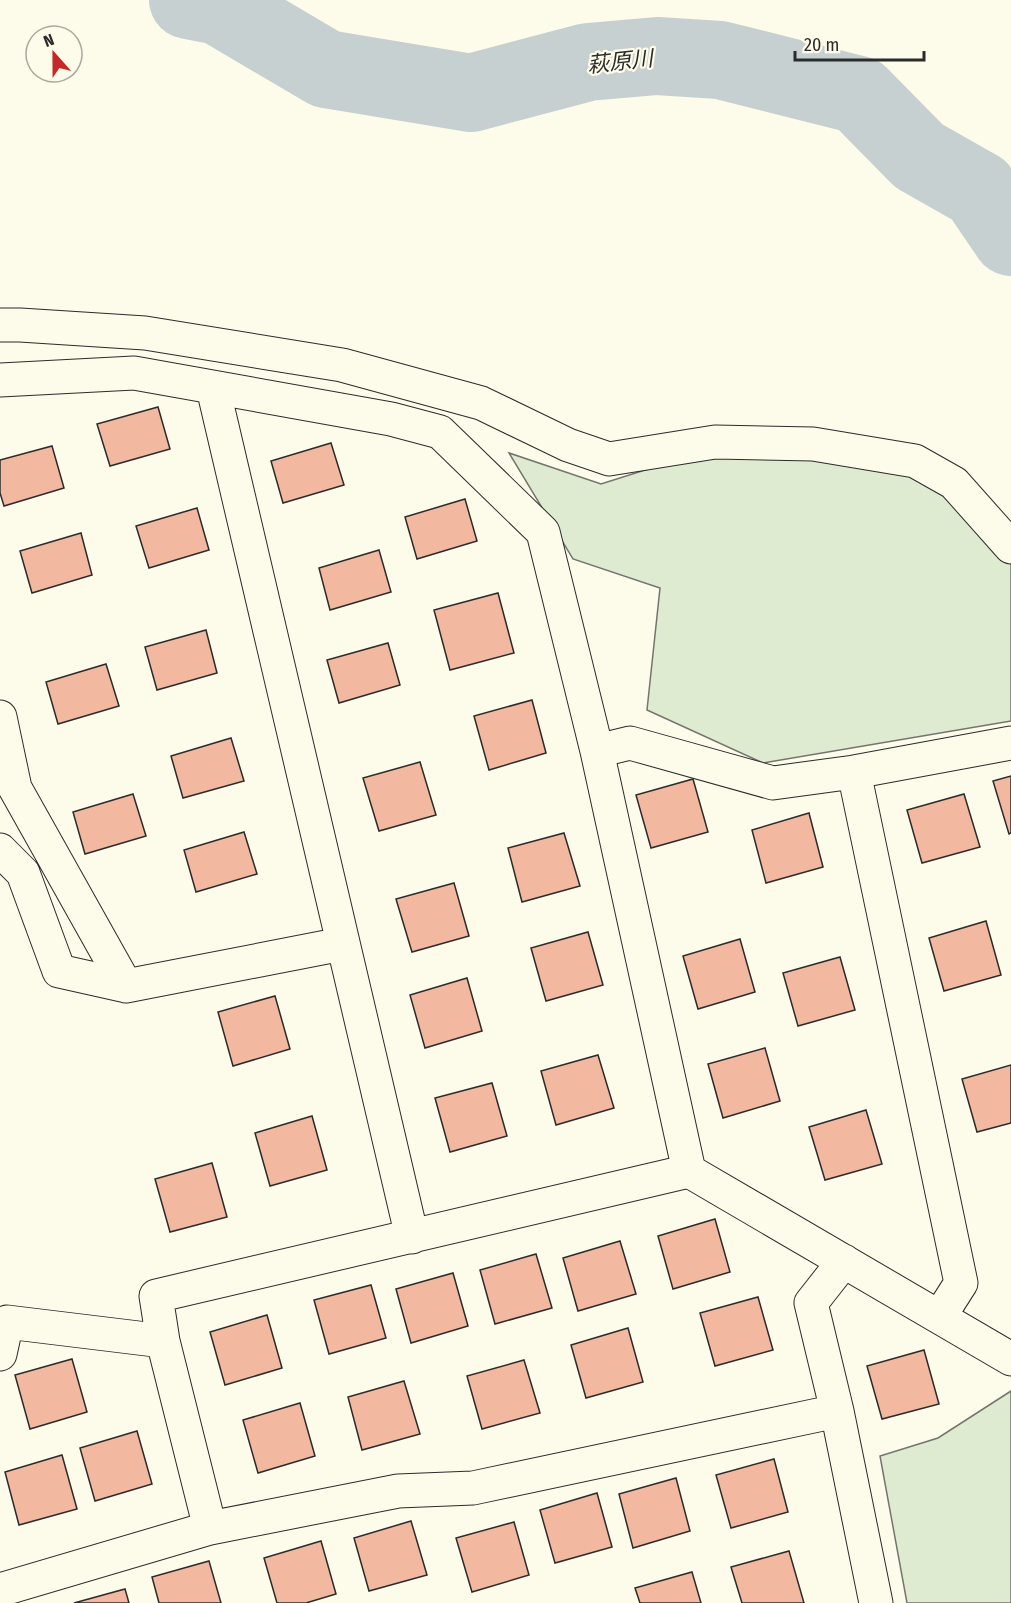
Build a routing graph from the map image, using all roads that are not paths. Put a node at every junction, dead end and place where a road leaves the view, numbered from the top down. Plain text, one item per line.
1 (0, 325) edge
2 (0, 380) edge
3 (213, 388) junction
4 (1011, 547) edge
5 (0, 717) edge
6 (1011, 743) edge
7 (597, 751) junction
8 (854, 772) junction
9 (0, 850) edge
10 (342, 944) junction
11 (126, 986) junction
12 (689, 1171) junction
13 (412, 1237) junction
14 (844, 1261) junction
15 (940, 1316) junction
16 (4, 1322) edge
17 (163, 1341) junction
18 (0, 1354) edge
19 (1011, 1359) edge
20 (837, 1412) junction
21 (210, 1528) junction
22 (0, 1590) edge
23 (876, 1603) edge

1 - 4 street
2 - 3 street
3 - 7 street
3 - 10 street
5 - 11 street
6 - 8 street
7 - 8 street
7 - 12 street
8 - 15 street
9 - 11 street
10 - 11 street
10 - 13 street
12 - 13 street
12 - 14 street
13 - 17 street
14 - 15 street
14 - 20 street
15 - 19 street
16 - 17 street
16 - 18 street
17 - 21 street
20 - 21 street
20 - 23 street
21 - 22 street

